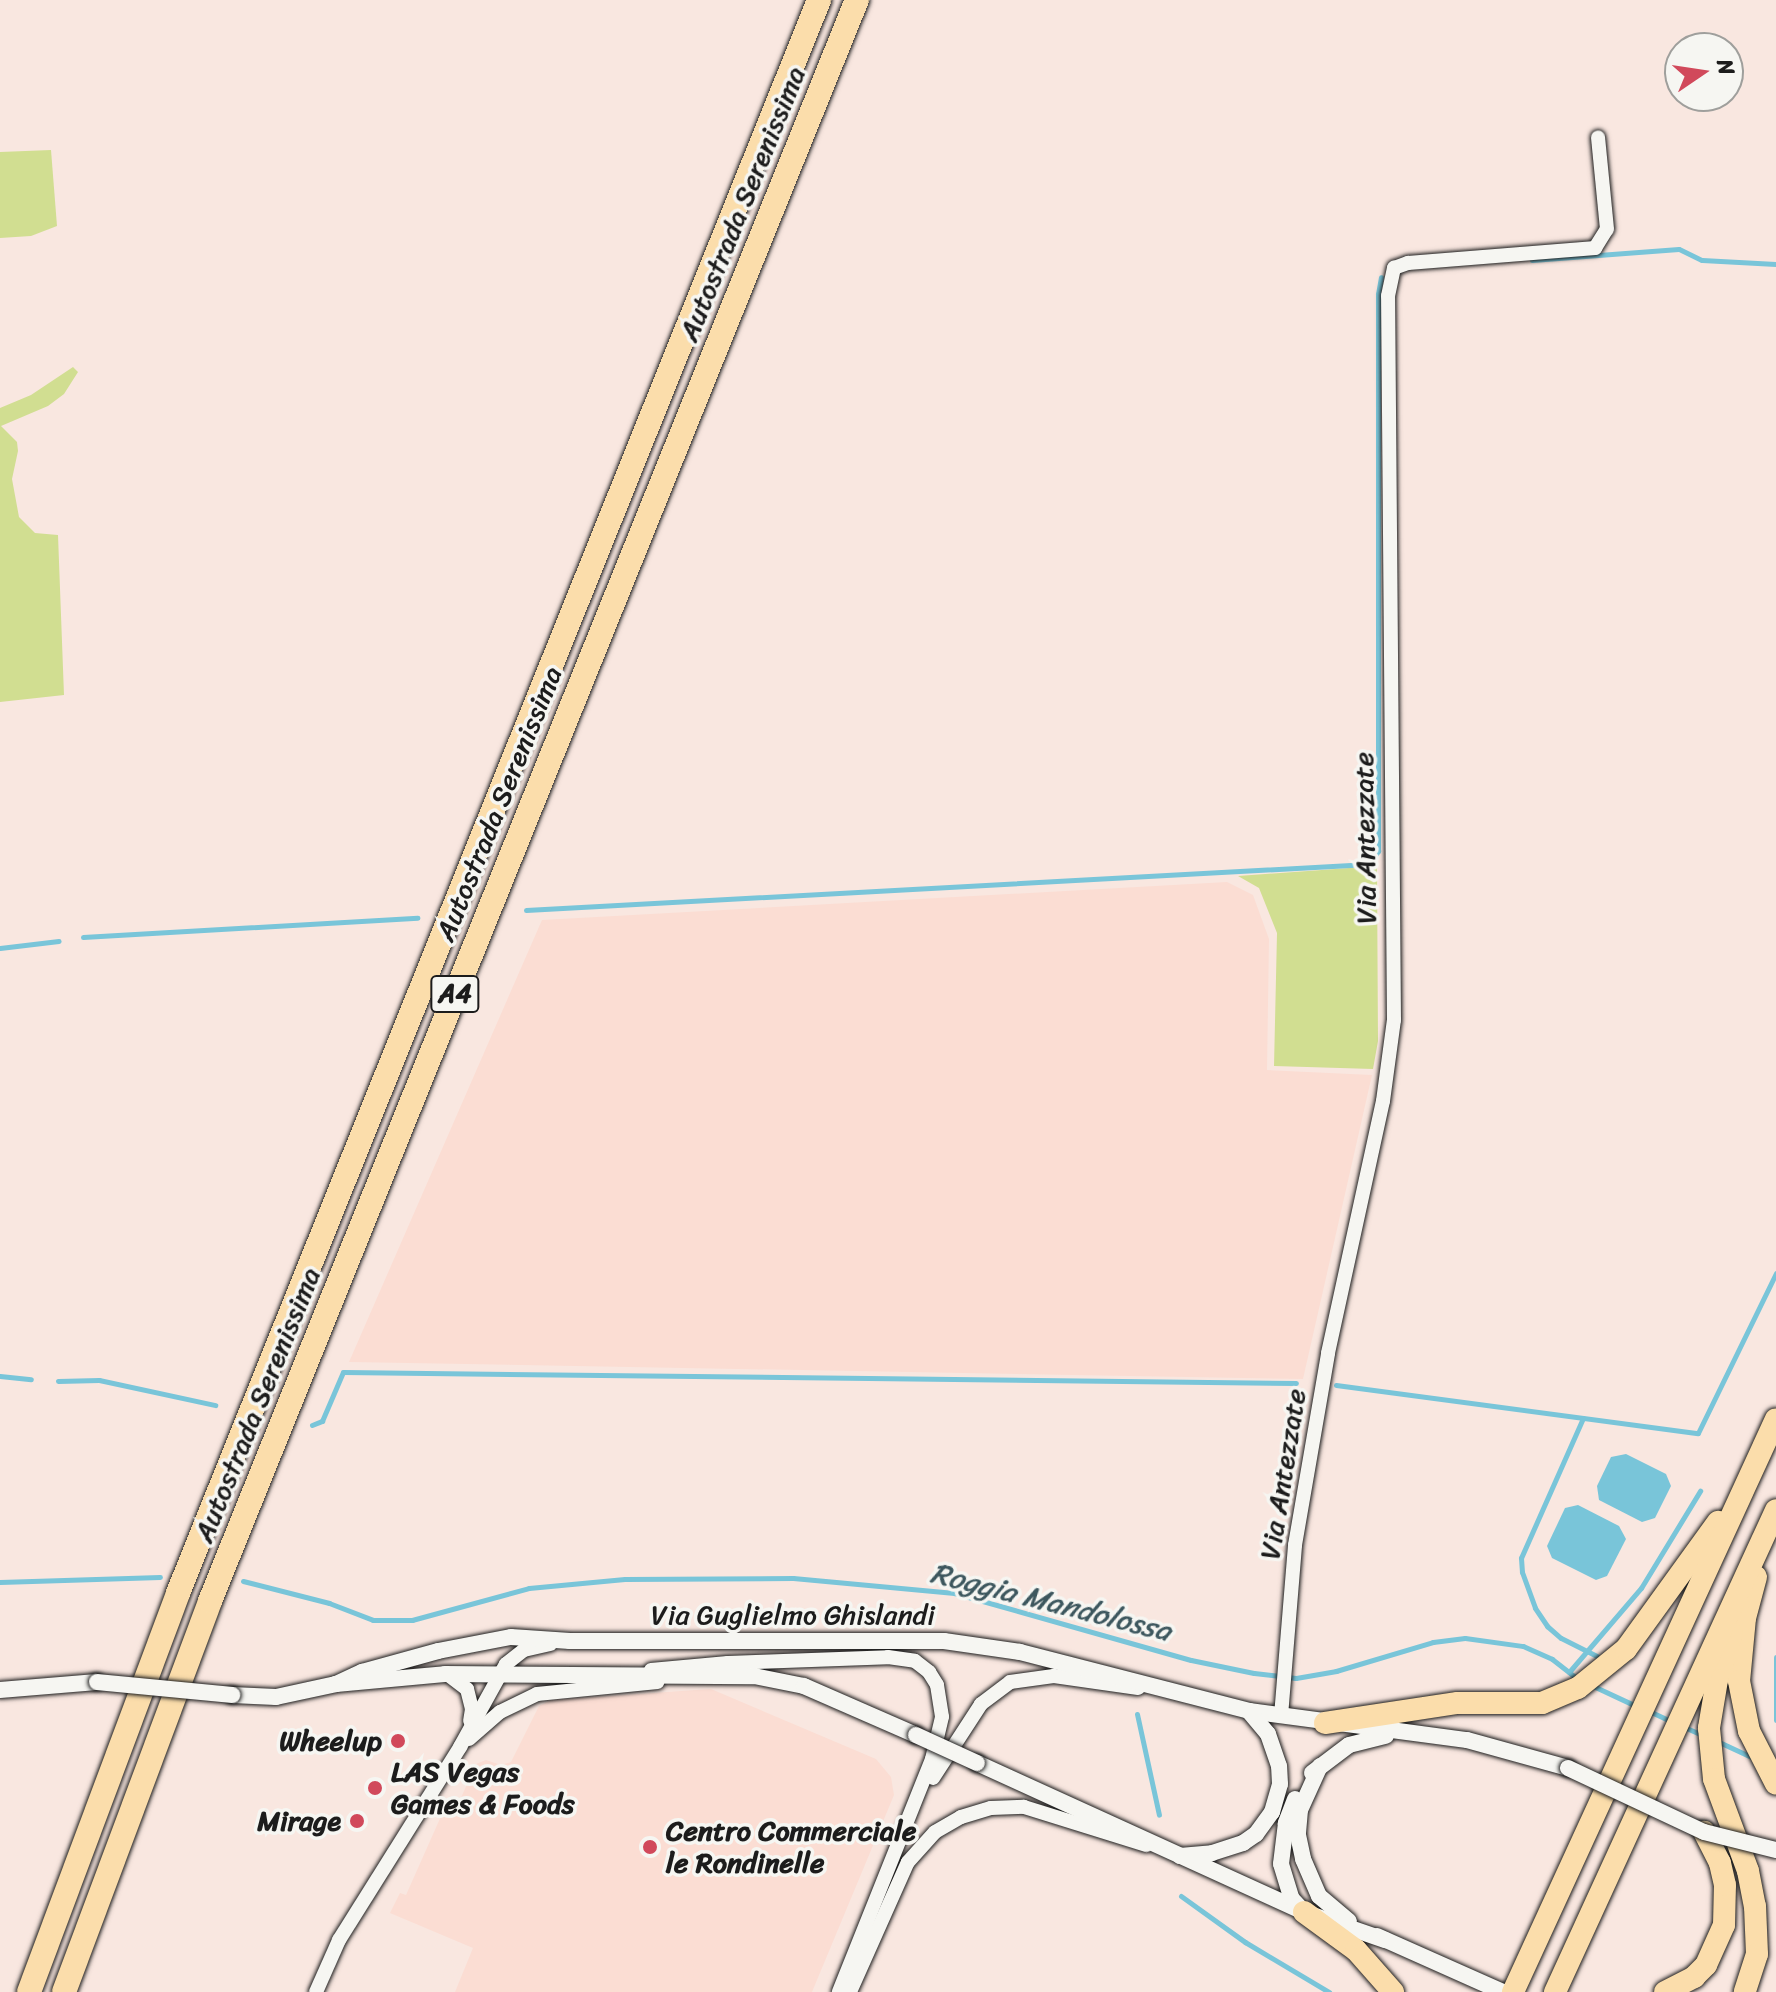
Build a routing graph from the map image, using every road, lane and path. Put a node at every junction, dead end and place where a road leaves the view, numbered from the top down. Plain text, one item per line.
1 (819, 0) edge
2 (857, 0) edge
3 (1598, 137) dead end
4 (1776, 1419) edge
5 (1745, 1485) junction
6 (1773, 1516) edge
7 (570, 1641) junction
8 (524, 1650) junction
9 (445, 1674) junction
10 (530, 1674) junction
11 (635, 1674) junction
12 (728, 1676) junction
13 (499, 1677) junction
14 (336, 1684) junction
15 (0, 1690) edge
16 (1179, 1691) junction
17 (1249, 1711) junction
18 (1281, 1716) junction
19 (1325, 1723) junction
20 (1416, 1733) junction
21 (460, 1747) junction
22 (1320, 1766) junction
23 (1772, 1778) edge
24 (907, 1827) junction
25 (1704, 1832) junction
26 (1776, 1850) edge
27 (1172, 1853) junction
28 (1304, 1912) junction
29 (58, 1913) junction
30 (89, 1921) junction
31 (1385, 1940) junction
32 (11, 1992) edge
33 (29, 1992) edge
34 (64, 1992) edge
35 (81, 1992) edge
36 (316, 1992) edge
37 (839, 1992) edge
38 (850, 1992) edge
39 (1393, 1992) edge
40 (1503, 1992) edge
41 (1513, 1992) edge
42 (1555, 1992) edge
43 (1665, 1992) edge
44 (1745, 1992) edge

1 - 29 highway, Autostrada Serenissima / A4
2 - 30 highway, Autostrada Serenissima / A4
3 - 18 street, Via Antezzate
4 - 5 highway
5 - 19 highway
5 - 41 highway
6 - 23 highway
6 - 42 highway
6 - 44 highway
7 - 8 street
7 - 14 street, Via Guglielmo Ghislandi
7 - 16 street, Via Guglielmo Ghislandi
8 - 10 street
8 - 13 street
9 - 13 street, Via Guglielmo Ghislandi
9 - 14 street, Via Guglielmo Ghislandi
9 - 21 street
10 - 11 street, Via Guglielmo Ghislandi
10 - 13 street, Via Guglielmo Ghislandi
11 - 12 street, Via Guglielmo Ghislandi
11 - 24 street
12 - 21 street
12 - 27 street, Via Guglielmo Ghislandi, bridge
13 - 21 street
14 - 15 street, Via Guglielmo Ghislandi, bridge
16 - 17 street, Via Guglielmo Ghislandi
16 - 24 street
17 - 18 street, Via Guglielmo Ghislandi
17 - 27 street
18 - 19 street, Via Guglielmo Ghislandi
19 - 20 street, Via Guglielmo Ghislandi
20 - 22 street, Via Guglielmo Ghislandi
20 - 25 street, Via Guglielmo Ghislandi, bridge
21 - 36 street
22 - 28 street, Via Guglielmo Ghislandi
22 - 31 street, Via Guglielmo Ghislandi
24 - 37 street
25 - 26 street, Via Guglielmo Ghislandi, bridge
25 - 43 highway
27 - 28 street, Via Guglielmo Ghislandi
27 - 38 street
28 - 31 street, Via Guglielmo Ghislandi
28 - 39 highway
29 - 32 highway
29 - 33 highway, Autostrada Serenissima / A4
30 - 34 highway, Autostrada Serenissima / A4
30 - 35 highway
31 - 40 street, Via Guglielmo Ghislandi

